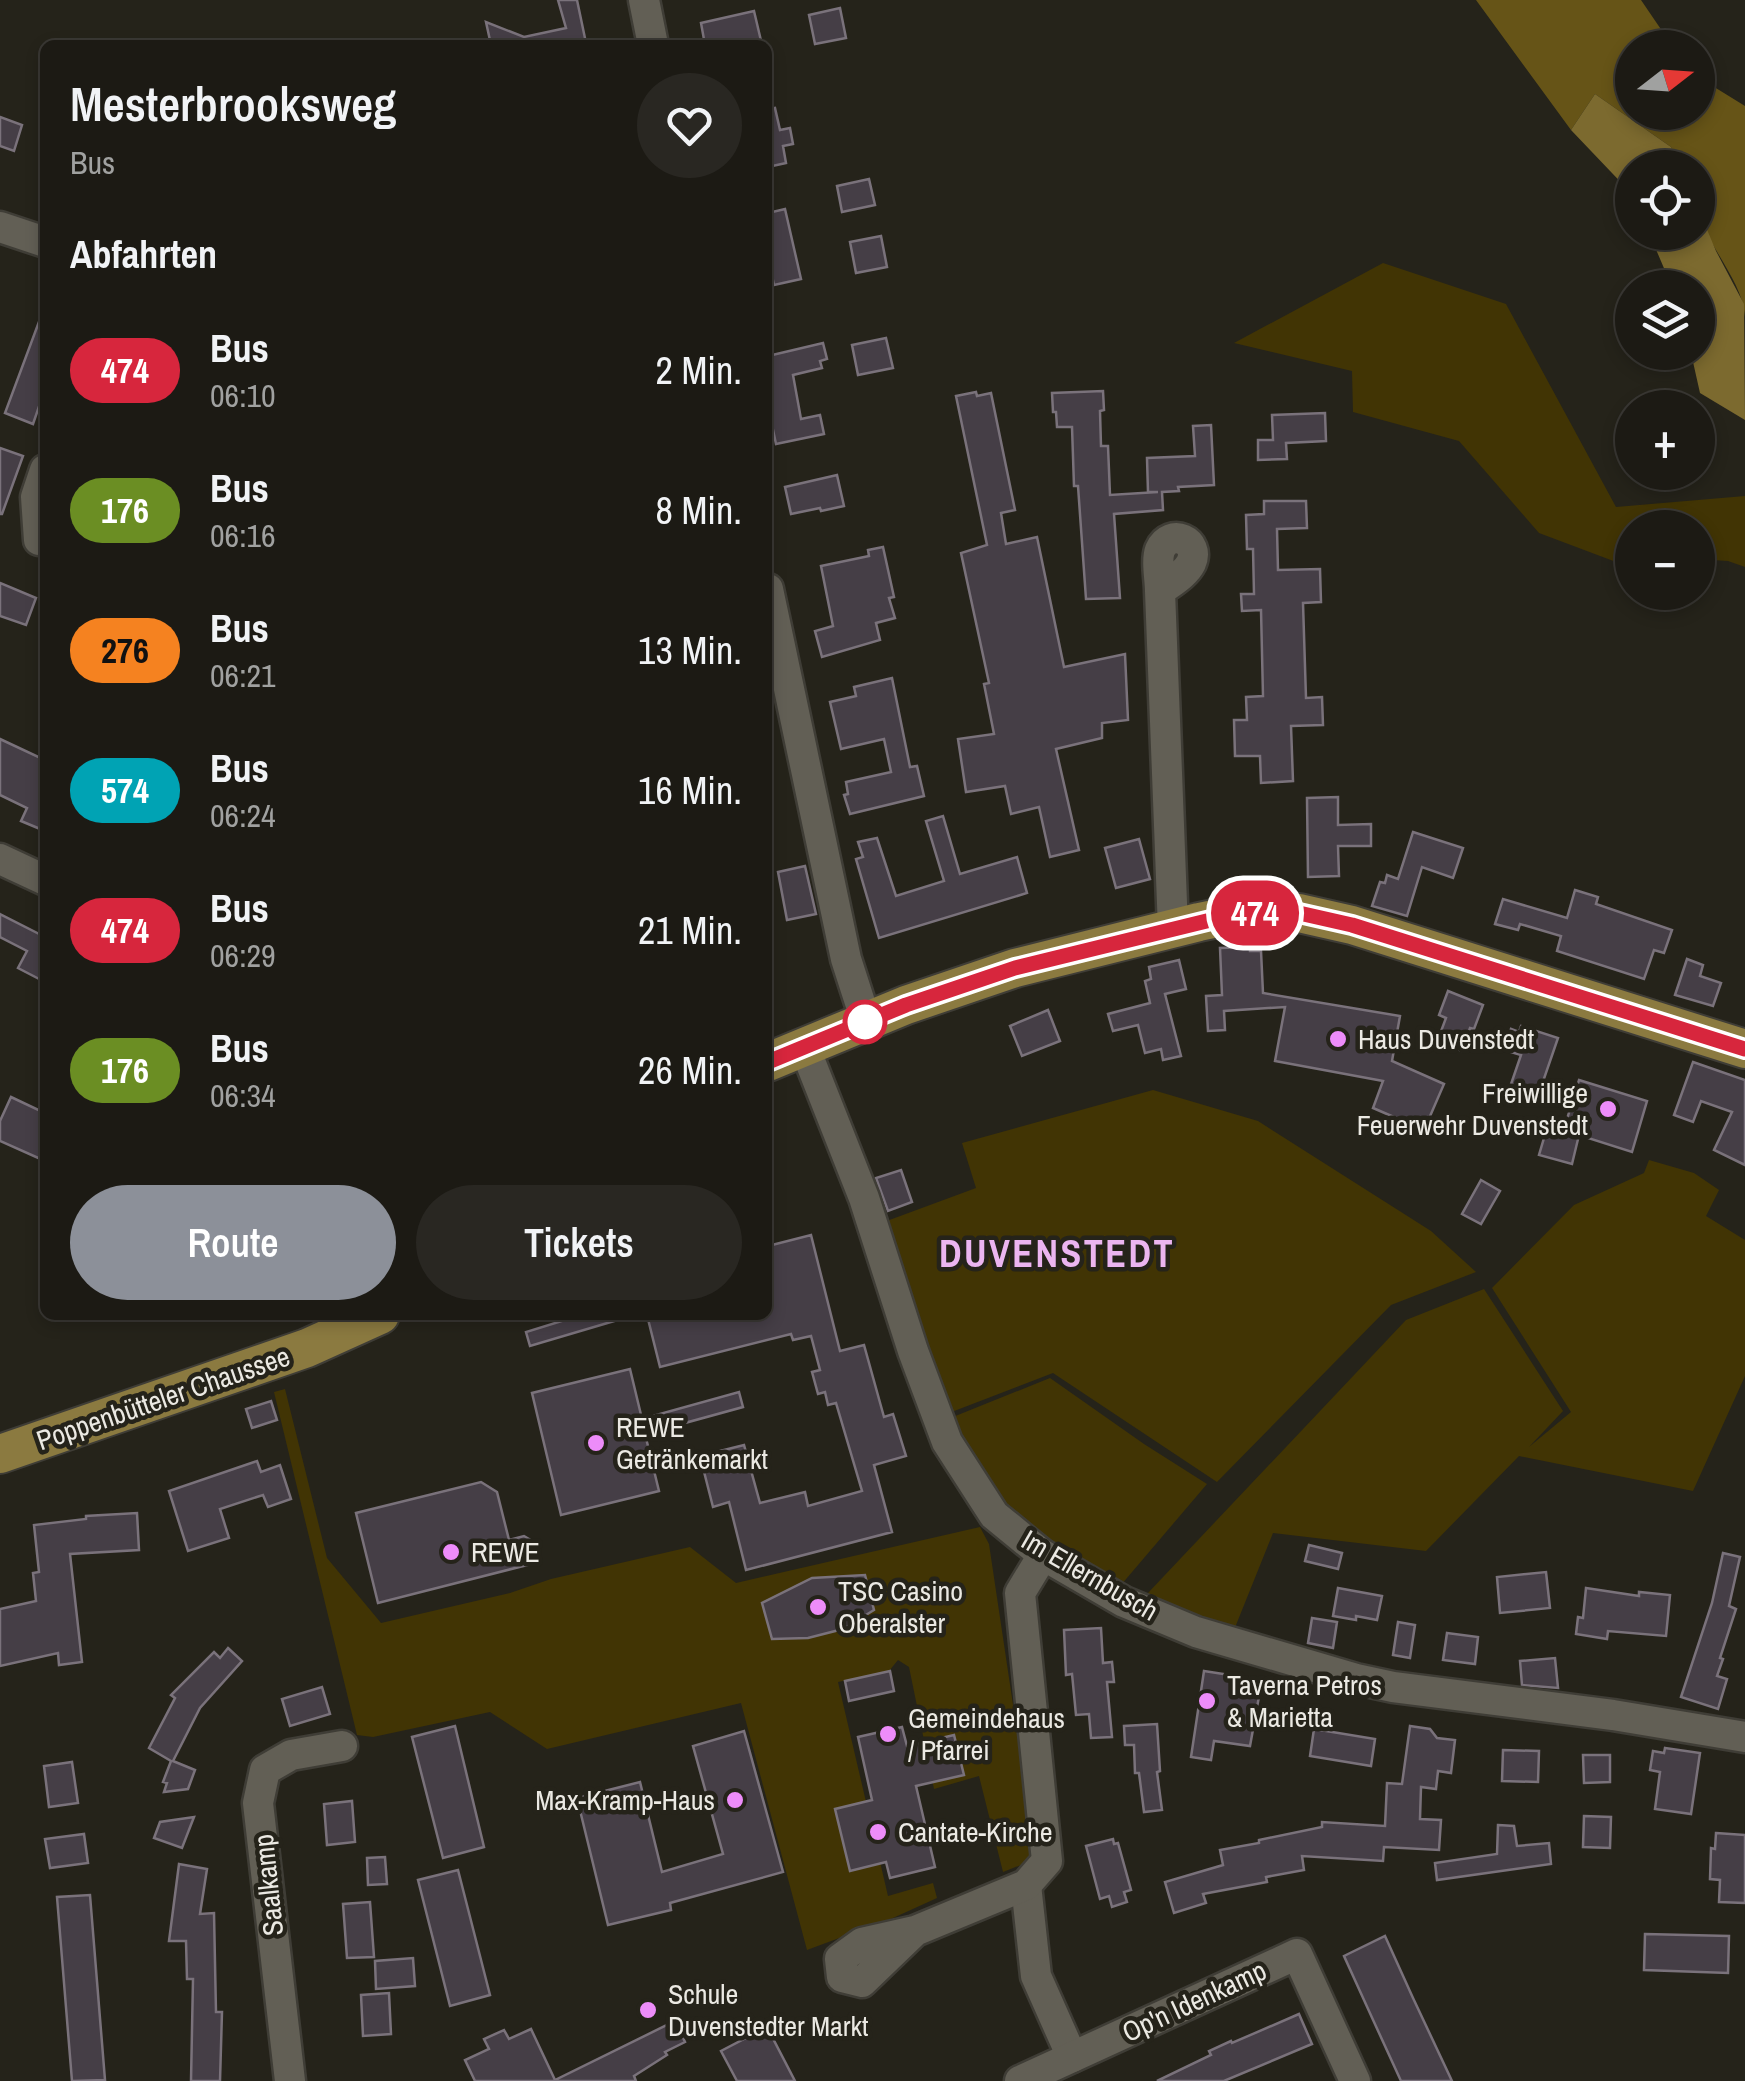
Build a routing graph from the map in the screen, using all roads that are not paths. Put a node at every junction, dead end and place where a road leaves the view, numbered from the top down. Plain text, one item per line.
1 (644, 0) edge
2 (653, 40) edge
3 (0, 227) edge
4 (40, 240) edge
5 (40, 484) edge
6 (39, 540) dead end
7 (1160, 591) dead end
8 (772, 608) edge
9 (0, 859) edge
10 (40, 878) edge
11 (1174, 929) junction
12 (866, 1021) junction
13 (804, 1046) junction
14 (1745, 1048) edge
15 (772, 1060) edge
16 (369, 1320) edge
17 (0, 1454) edge
18 (1044, 1555) junction
19 (1745, 1737) edge
20 (342, 1746) dead end
21 (1026, 1885) junction
22 (915, 1931) dead end
23 (1072, 2058) junction
24 (290, 2081) edge
25 (1020, 2081) edge
26 (1356, 2081) edge

1 - 2 street
3 - 4 street
5 - 6 street
7 - 11 street
8 - 12 street
9 - 10 street
11 - 12 main road
11 - 14 main road
12 - 13 main road
13 - 15 main road
13 - 18 street, Im Ellernbusch
16 - 17 main road, Poppenbütteler Chaussee
18 - 19 street, Im Ellernbusch
18 - 21 street
20 - 24 street, Saalkamp
21 - 22 street
21 - 23 street
23 - 25 street, Op'n Idenkamp
23 - 26 street, Op'n Idenkamp

